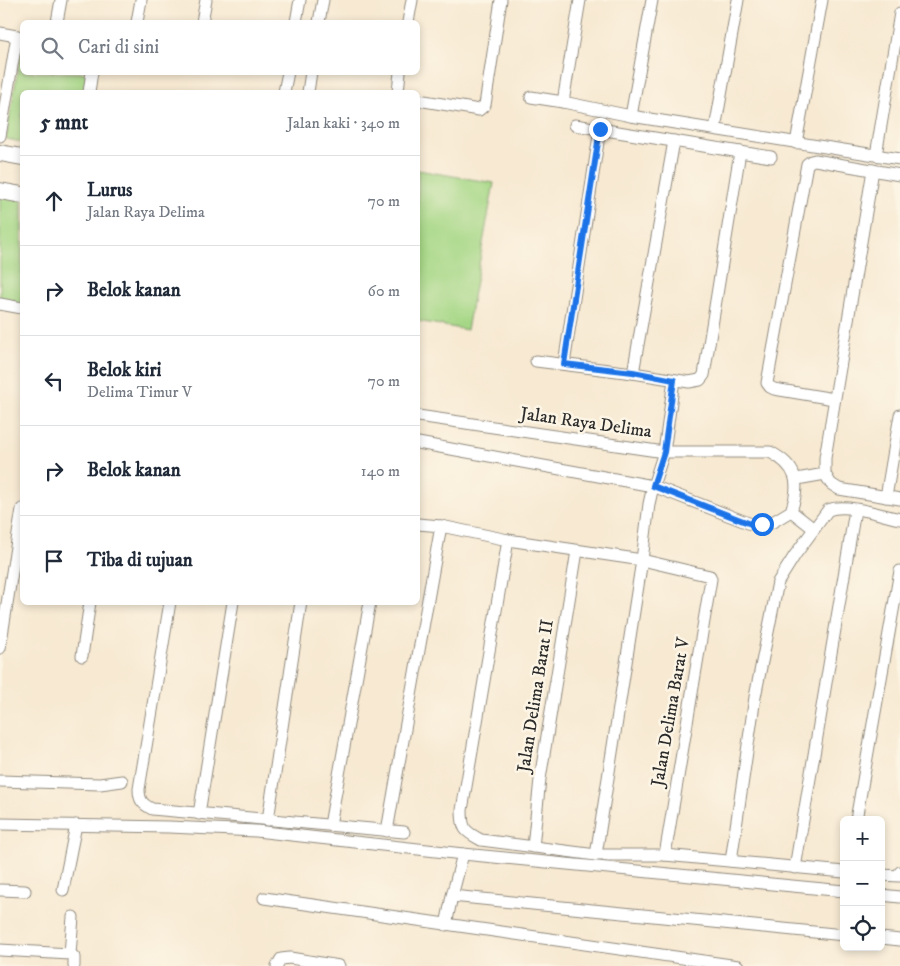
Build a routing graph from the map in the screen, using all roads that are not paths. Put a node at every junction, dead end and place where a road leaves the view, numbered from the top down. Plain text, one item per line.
1 (61, 0) edge
2 (141, 0) edge
3 (206, 0) edge
4 (300, 0) edge
5 (323, 0) edge
6 (412, 0) edge
7 (501, 0) edge
8 (580, 0) edge
9 (652, 0) edge
10 (738, 0) edge
11 (822, 0) edge
12 (900, 14) edge
13 (57, 20) edge
14 (137, 20) edge
15 (202, 20) edge
16 (296, 20) edge
17 (319, 20) edge
18 (408, 20) edge
19 (0, 33) edge
20 (20, 36) edge
21 (91, 75) edge
22 (287, 75) edge
23 (311, 75) edge
24 (400, 75) edge
25 (88, 90) edge
26 (284, 90) edge
27 (308, 90) edge
28 (398, 90) edge
29 (531, 97) dead end
30 (420, 100) edge
31 (563, 102) junction
32 (631, 116) junction
33 (576, 125) dead end
34 (600, 129) junction
35 (714, 129) junction
36 (0, 136) edge
37 (674, 141) junction
38 (796, 143) junction
39 (740, 152) junction
40 (0, 153) edge
41 (876, 155) junction
42 (20, 157) edge
43 (771, 157) dead end
44 (900, 159) edge
45 (873, 170) junction
46 (900, 175) edge
47 (0, 191) edge
48 (20, 194) edge
49 (0, 304) edge
50 (20, 308) edge
51 (536, 361) dead end
52 (564, 364) junction
53 (633, 372) junction
54 (674, 380) junction
55 (834, 399) junction
56 (900, 415) edge
57 (420, 416) edge
58 (420, 443) edge
59 (664, 452) junction
60 (825, 474) junction
61 (796, 479) junction
62 (653, 486) junction
63 (886, 497) junction
64 (900, 499) edge
65 (854, 510) junction
66 (791, 511) junction
67 (900, 519) edge
68 (20, 522) edge
69 (420, 524) edge
70 (441, 526) junction
71 (814, 529) junction
72 (508, 540) junction
73 (577, 551) junction
74 (642, 560) junction
75 (900, 571) edge
76 (90, 605) edge
77 (170, 605) edge
78 (233, 605) edge
79 (301, 605) edge
80 (369, 605) edge
81 (0, 648) edge
82 (82, 656) dead end
83 (0, 781) edge
84 (122, 781) dead end
85 (199, 814) junction
86 (857, 816) edge
87 (268, 820) junction
88 (0, 824) edge
89 (330, 825) junction
90 (76, 826) junction
91 (387, 831) junction
92 (404, 832) dead end
93 (534, 847) junction
94 (463, 854) junction
95 (596, 855) junction
96 (665, 855) junction
97 (731, 862) junction
98 (795, 868) junction
99 (840, 872) edge
100 (900, 872) edge
101 (885, 876) edge
102 (0, 890) edge
103 (25, 890) dead end
104 (63, 890) dead end
105 (840, 891) edge
106 (885, 895) edge
107 (452, 896) junction
108 (900, 896) edge
109 (264, 898) dead end
110 (73, 917) dead end
111 (446, 925) junction
112 (840, 935) edge
113 (885, 938) edge
114 (900, 940) edge
115 (0, 950) edge
116 (73, 959) edge
117 (277, 966) edge
118 (339, 966) edge
119 (738, 966) edge

1 - 13 street
2 - 14 street
3 - 15 street
4 - 16 street
5 - 17 street
6 - 18 street
7 - 30 street
8 - 31 street
9 - 32 street
10 - 35 street
11 - 38 street
12 - 41 street
19 - 20 street
20 - 36 street
21 - 25 street
22 - 26 street
23 - 27 street
24 - 28 street
29 - 31 street
31 - 32 street
32 - 35 street
33 - 34 street
34 - 37 street
34 - 52 street
35 - 38 street
37 - 39 street
37 - 53 street
38 - 41 street
39 - 43 street
39 - 54 street
40 - 42 main road
41 - 44 street
45 - 46 street
45 - 55 street
45 - 55 street
47 - 48 main road
49 - 50 street
51 - 52 street
52 - 53 street
53 - 54 street
54 - 59 street
55 - 60 street
56 - 63 street
57 - 59 street, Jalan Raya Delima
58 - 62 street
59 - 61 street, Jalan Raya Delima
59 - 62 street
60 - 61 street
60 - 63 street
61 - 66 street
62 - 66 street
62 - 74 street
63 - 64 street
65 - 67 street
65 - 71 street
65 - 98 street
66 - 71 street
68 - 81 street
69 - 70 street
70 - 72 street
70 - 91 street
71 - 97 street
72 - 73 street
72 - 93 street
73 - 74 street
73 - 93 street, Jalan Delima Barat II
74 - 95 street
74 - 96 street, Jalan Delima Barat V
75 - 86 street
76 - 82 street
77 - 85 street
78 - 85 street
79 - 87 street
80 - 89 street
83 - 84 street
85 - 87 street
87 - 89 street
88 - 90 street
89 - 91 street
90 - 94 street
90 - 104 street
91 - 92 street
93 - 95 street
94 - 105 street
94 - 107 street
95 - 96 street
96 - 97 street
97 - 98 street
98 - 99 street
100 - 101 street
102 - 103 street
106 - 108 street
107 - 111 street
107 - 112 street
109 - 111 street
110 - 116 street
111 - 119 street
113 - 114 street
115 - 116 street
117 - 118 street

